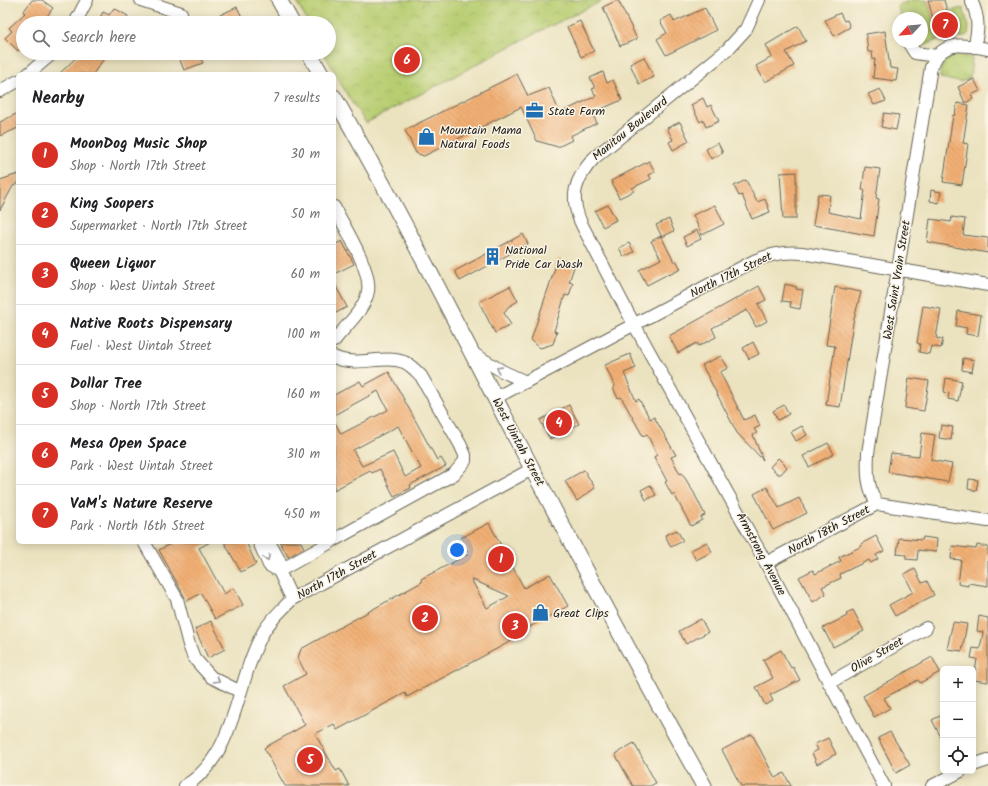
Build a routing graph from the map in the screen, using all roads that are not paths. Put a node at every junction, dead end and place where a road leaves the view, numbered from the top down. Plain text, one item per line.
1 (87, 0) edge
2 (141, 0) edge
3 (279, 0) edge
4 (759, 0) edge
5 (971, 0) edge
6 (181, 13) dead end
7 (79, 16) edge
8 (288, 16) edge
9 (974, 47) junction
10 (912, 48) edge
11 (988, 49) edge
12 (937, 56) junction
13 (45, 60) edge
14 (313, 60) edge
15 (30, 72) edge
16 (320, 72) edge
17 (16, 83) edge
18 (0, 91) edge
19 (336, 101) edge
20 (336, 211) edge
21 (898, 270) junction
22 (988, 285) edge
23 (634, 324) junction
24 (336, 339) edge
25 (472, 353) junction
26 (336, 358) edge
27 (526, 382) junction
28 (495, 398) junction
29 (532, 469) junction
30 (877, 504) junction
31 (988, 521) edge
32 (336, 539) edge
33 (145, 544) edge
34 (260, 544) edge
35 (270, 544) edge
36 (327, 544) edge
37 (766, 563) junction
38 (279, 571) junction
39 (292, 599) junction
40 (926, 628) dead end
41 (829, 683) junction
42 (239, 691) junction
43 (988, 760) edge
44 (976, 764) edge
45 (955, 774) edge
46 (198, 782) edge
47 (185, 786) edge
48 (704, 786) edge
49 (884, 786) edge
50 (932, 786) edge

1 - 7 street
2 - 6 street
3 - 8 main road
4 - 23 street, Manitou Boulevard
5 - 9 street
9 - 11 street
9 - 12 street
10 - 12 street
12 - 21 street, West Saint Vrain Street
13 - 15 street
14 - 16 main road
17 - 18 street
19 - 25 main road, West Uintah Street
20 - 24 street
21 - 22 street, North 17th Street
21 - 23 street, North 17th Street
21 - 30 street, West Saint Vrain Street
23 - 27 street, North 17th Street
23 - 37 street, Armstrong Avenue
27 -> 25 street
25 - 28 main road, West Uintah Street
26 - 32 street
27 - 28 street, North 17th Street
28 - 29 main road, West Uintah Street
29 - 39 street, North 17th Street
29 - 48 main road, West Uintah Street
30 - 31 street, North 18th Street
30 - 37 street, North 18th Street
33 -> 42 street
34 -> 38 street
35 - 38 street
36 - 38 street
37 - 41 street, Armstrong Avenue
38 - 39 street
39 - 42 street, North 17th Street
40 - 41 street, Olive Street
41 - 49 street, Armstrong Avenue
42 - 46 street, North 17th Street
43 - 44 street
45 - 50 street
46 - 47 street, North 17th Street

